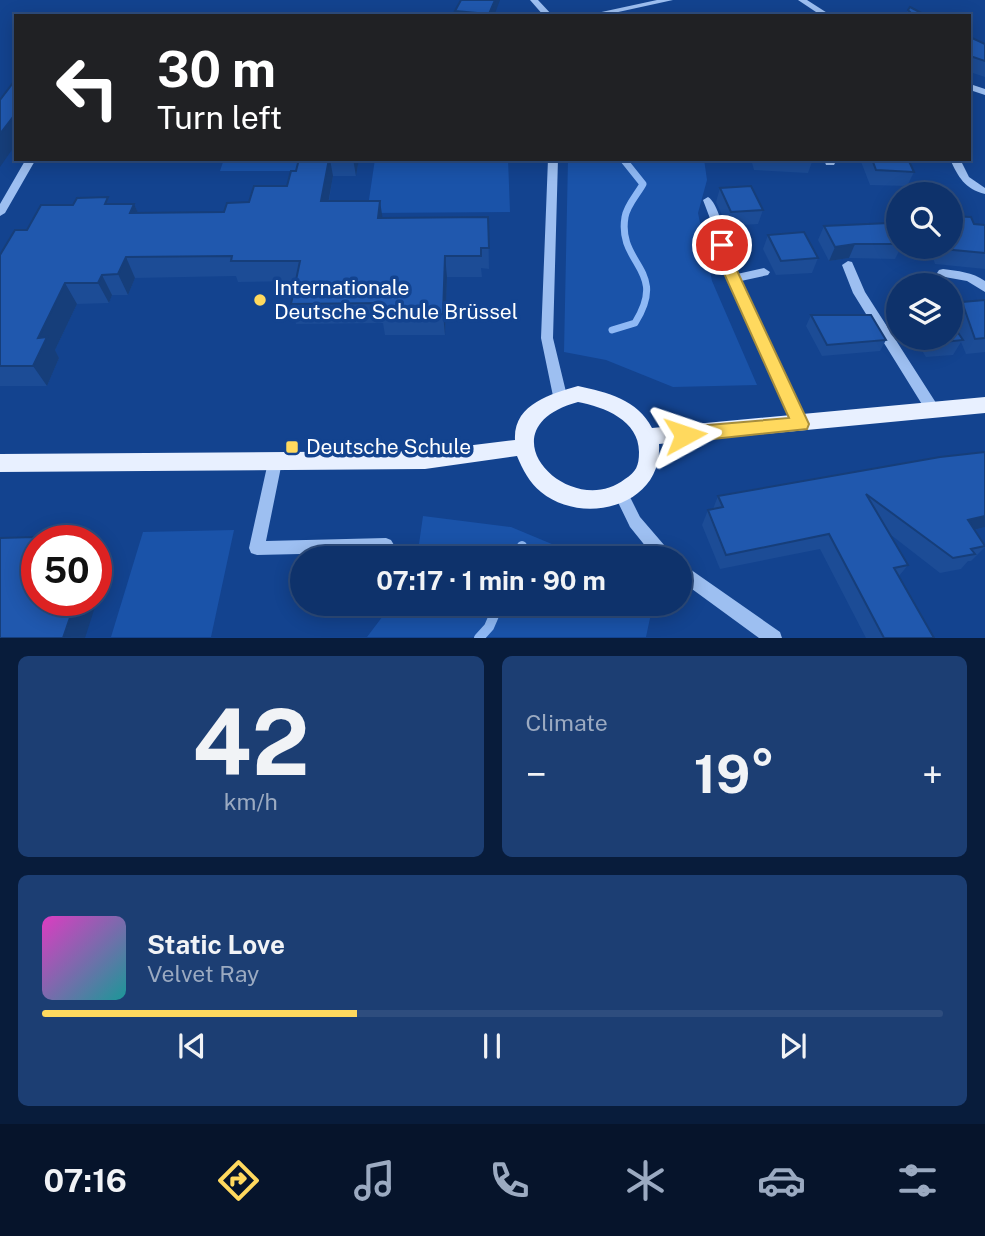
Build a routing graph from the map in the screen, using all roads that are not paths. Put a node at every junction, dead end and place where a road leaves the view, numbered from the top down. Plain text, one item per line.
1 (534, 0) edge
2 (669, 0) edge
3 (802, 0) edge
4 (547, 14) edge
5 (597, 14) edge
6 (825, 14) edge
7 (30, 161) edge
8 (553, 161) edge
9 (955, 161) edge
10 (985, 191) edge
11 (708, 200) dead end
12 (0, 213) edge
13 (848, 265) dead end
14 (764, 272) dead end
15 (963, 276) edge
16 (733, 279) junction
17 (985, 288) edge
18 (560, 396) junction
19 (985, 405) edge
20 (933, 410) junction
21 (800, 424) junction
22 (649, 437) junction
23 (523, 447) junction
24 (275, 462) junction
25 (0, 463) edge
26 (621, 494) junction
27 (386, 545) dead end
28 (655, 546) edge
29 (692, 580) edge
30 (774, 638) edge

1 - 4 street
2 - 5 street
3 - 6 street
7 - 12 street
8 - 18 street
9 - 10 street
11 - 16 street
13 - 20 street
14 - 16 street
15 - 17 street
16 - 21 street
18 - 22 main road
18 - 23 main road
19 - 20 main road
20 - 21 main road
21 - 22 main road
22 - 26 main road
23 - 24 main road
23 - 26 main road
24 - 25 main road
24 - 27 street
26 - 28 street
29 - 30 street

